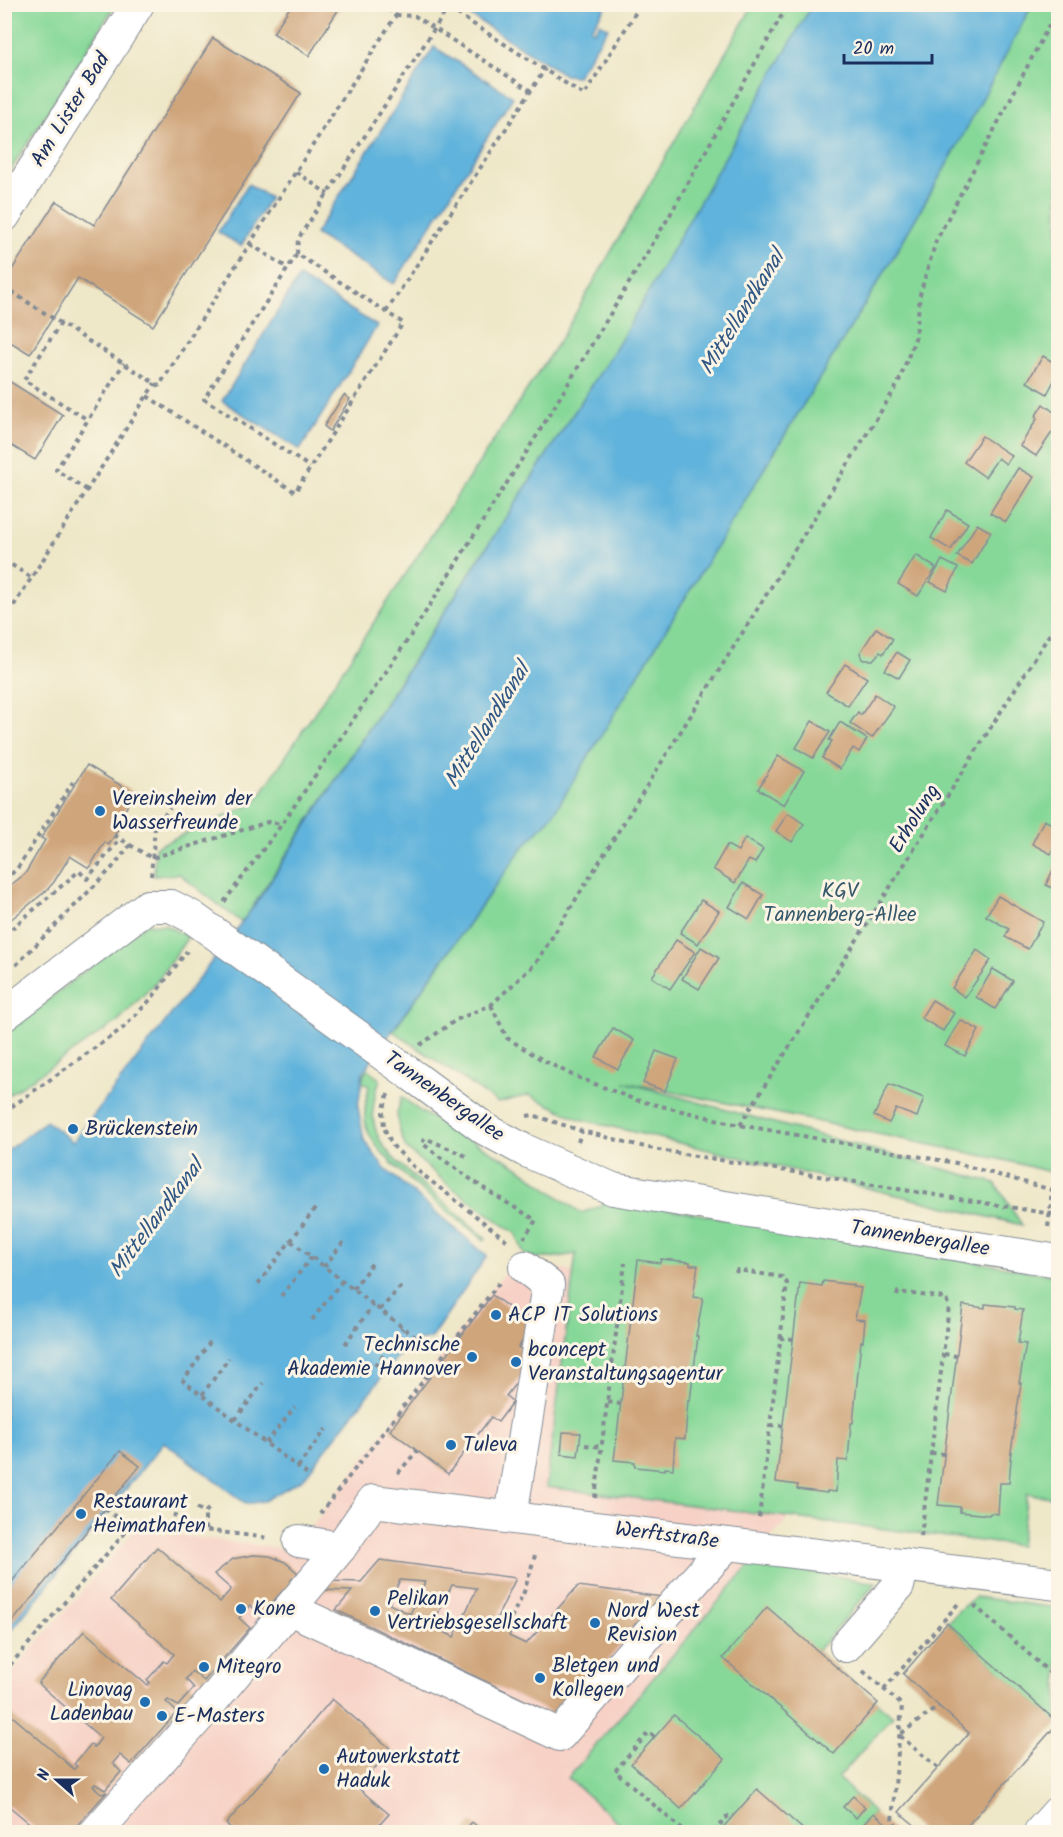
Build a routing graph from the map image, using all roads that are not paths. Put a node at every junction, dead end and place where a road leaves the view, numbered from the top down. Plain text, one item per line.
1 (138, 4) edge
2 (4, 216) edge
3 (4, 1015) edge
4 (1051, 1260) edge
5 (514, 1262) road end
6 (511, 1516) junction
7 (299, 1541) road end
8 (727, 1544) junction
9 (340, 1548) junction
10 (910, 1566) junction
11 (1057, 1571) edge
12 (290, 1609) junction
13 (846, 1646) road end
14 (1059, 1812) edge
15 (96, 1833) edge
16 (1040, 1833) edge

1 - 2 street, Am Lister Bad
3 - 4 street, Tannenbergallee, bridge
5 - 6 street
6 - 8 street, Werftstraße
6 - 9 street, Werftstraße
7 - 9 street
8 - 10 street, Werftstraße
8 - 12 street
9 - 12 street
10 - 11 street, Werftstraße
10 - 13 street
12 - 15 street
14 - 16 street

